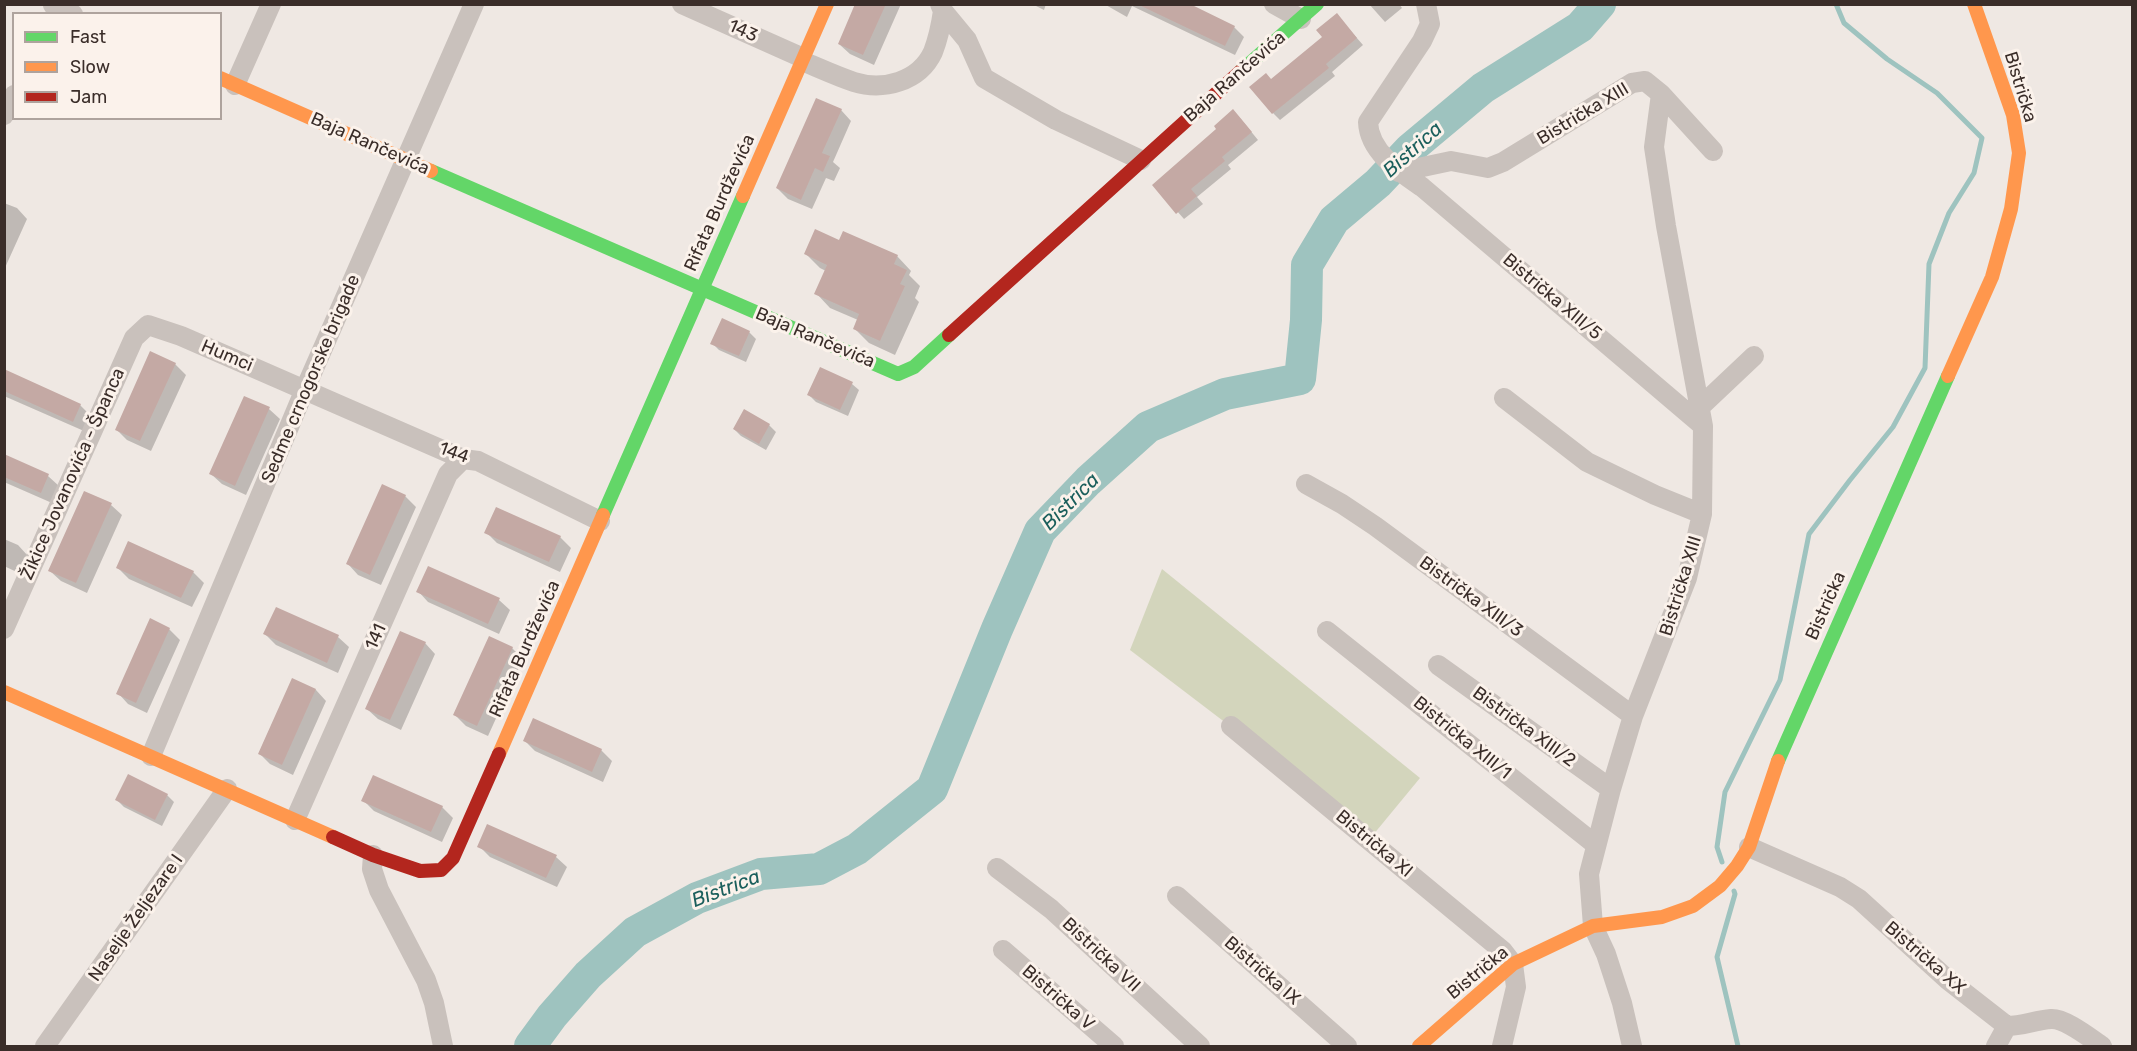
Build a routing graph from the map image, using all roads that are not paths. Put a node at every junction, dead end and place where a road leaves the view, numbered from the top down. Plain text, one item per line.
1 (271, 4) edge
2 (474, 4) edge
3 (682, 4) edge
4 (827, 4) edge
5 (1274, 4) edge
6 (1317, 4) edge
7 (1426, 4) edge
8 (1974, 4) edge
9 (53, 5) edge
10 (942, 8) edge
11 (69, 12) edge
12 (1301, 19) junction
13 (802, 60) junction
14 (228, 82) edge
15 (1661, 94) junction
16 (12, 99) edge
17 (4, 116) edge
18 (1713, 151) dead end
19 (406, 160) junction
20 (1140, 160) junction
21 (1399, 171) junction
22 (701, 290) junction
23 (148, 325) joint
24 (1754, 356) dead end
25 (305, 389) junction
26 (1504, 398) dead end
27 (1700, 407) junction
28 (1703, 426) junction
29 (463, 459) junction
30 (1306, 484) dead end
31 (1702, 514) junction
32 (600, 521) junction
33 (4, 629) edge
34 (1328, 631) dead end
35 (1438, 666) dead end
36 (4, 692) edge
37 (1633, 716) junction
38 (1231, 726) dead end
39 (151, 756) junction
40 (227, 789) junction
41 (1611, 789) junction
42 (295, 820) junction
43 (1596, 845) junction
44 (1749, 847) junction
45 (373, 855) junction
46 (997, 868) dead end
47 (1177, 896) dead end
48 (1593, 926) junction
49 (1003, 950) dead end
50 (1513, 964) junction
51 (2007, 1026) junction
52 (45, 1047) edge
53 (443, 1047) edge
54 (1114, 1047) edge
55 (1200, 1047) edge
56 (1347, 1047) edge
57 (1419, 1047) edge
58 (1502, 1047) edge
59 (1632, 1047) edge
60 (1996, 1047) edge
61 (2102, 1047) edge

1 - 14 street
2 - 19 street, Sedme crnogorske brigade
3 - 13 street, 143
4 - 13 street, Rifata Burdževića
5 - 12 street
6 - 12 street, Baja Rančevića
7 - 21 street, Bistrička XIII/5
8 - 44 street, Bistrička
9 - 11 street
10 - 13 street, 143
10 - 20 street
12 - 20 street, Baja Rančevića
13 - 22 street, Rifata Burdževića
14 - 19 street, Baja Rančevića
15 - 18 street, Bistrička XIII
15 - 21 street, Bistrička XIII
15 - 27 street, Bistrička XIII
16 - 17 street
19 - 22 street, Baja Rančevića
19 - 25 street, Sedme crnogorske brigade
20 - 22 street, Baja Rančevića
21 - 28 street, Bistrička XIII/5
22 - 32 street, Rifata Burdževića
23 - 25 street, Humci
23 - 33 street, Žikice Jovanovića - Španca
24 - 27 street
25 - 29 street, 144
25 - 39 street, Sedme crnogorske brigade
26 - 31 street
27 - 28 street, Bistrička XIII
28 - 31 street, Bistrička XIII
29 - 32 street, 144
29 - 42 street, 141
30 - 37 street, Bistrička XIII/3
31 - 37 street, Bistrička XIII
32 - 45 street, Rifata Burdževića
34 - 43 street, Bistrička XIII/1
35 - 41 street, Bistrička XIII/2
36 - 39 street, Rifata Burdževića
37 - 41 street, Bistrička XIII
38 - 50 street, Bistrička XI
39 - 40 street, Rifata Burdževića
40 - 42 street, Rifata Burdževića
40 - 52 street, Naselje Željezare I
41 - 43 street, Bistrička XIII
42 - 45 street, Rifata Burdževića
43 - 48 street, Bistrička XIII
44 - 48 street, Bistrička
44 - 51 street, Bistrička XX
45 - 53 street
46 - 55 street, Bistrička VII
47 - 56 street, Bistrička IX
48 - 50 street, Bistrička
48 - 59 street
49 - 54 street, Bistrička V
50 - 57 street, Bistrička
50 - 58 street
51 - 60 street
51 - 61 street

